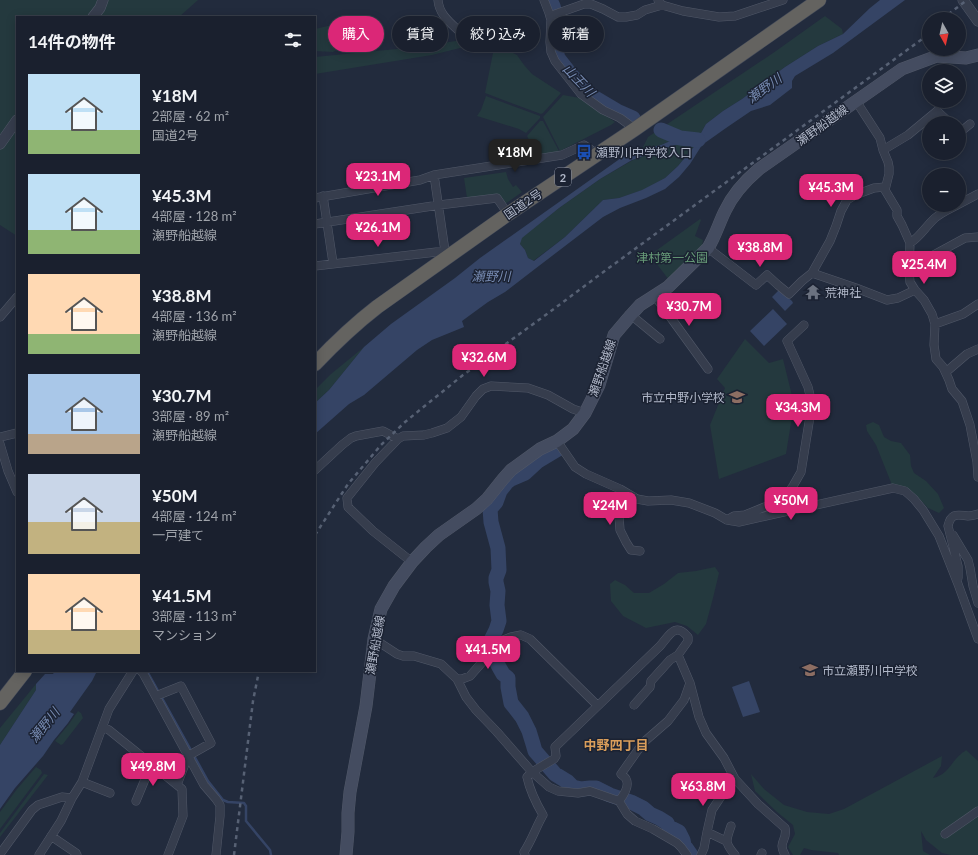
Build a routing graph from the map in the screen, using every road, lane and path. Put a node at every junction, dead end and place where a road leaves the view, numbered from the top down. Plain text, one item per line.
1 (103, 0) edge
2 (438, 0) edge
3 (544, 0) edge
4 (783, 0) edge
5 (819, 0) edge
6 (963, 0) edge
7 (660, 2) edge
8 (553, 15) junction
9 (94, 16) edge
10 (978, 21) edge
11 (456, 28) edge
12 (978, 55) edge
13 (856, 101) junction
14 (930, 116) edge
15 (943, 116) edge
16 (16, 121) edge
17 (922, 123) edge
18 (970, 124) dead end
19 (966, 127) edge
20 (635, 128) junction
21 (0, 144) edge
22 (883, 150) junction
23 (597, 154) junction
24 (434, 175) junction
25 (885, 187) junction
26 (978, 194) edge
27 (319, 197) edge
28 (966, 201) edge
29 (439, 205) junction
30 (944, 212) edge
31 (508, 214) junction
32 (326, 222) junction
33 (316, 224) edge
34 (978, 237) edge
35 (910, 243) junction
36 (708, 248) junction
37 (446, 253) junction
38 (333, 263) junction
39 (316, 266) edge
40 (909, 266) junction
41 (812, 273) junction
42 (915, 290) junction
43 (655, 296) junction
44 (16, 298) edge
45 (978, 304) edge
46 (631, 314) junction
47 (0, 317) edge
48 (935, 324) junction
49 (804, 325) dead end
50 (660, 339) dead end
51 (978, 349) edge
52 (316, 363) edge
53 (708, 369) dead end
54 (946, 372) junction
55 (585, 413) junction
56 (16, 433) edge
57 (0, 437) edge
58 (398, 439) junction
59 (557, 441) junction
60 (0, 444) edge
61 (316, 469) edge
62 (978, 477) edge
63 (16, 490) edge
64 (634, 497) junction
65 (978, 514) edge
66 (726, 520) junction
67 (950, 531) junction
68 (640, 551) dead end
69 (412, 562) junction
70 (958, 584) junction
71 (978, 603) edge
72 (374, 639) junction
73 (978, 639) edge
74 (678, 655) junction
75 (24, 672) edge
76 (132, 672) edge
77 (142, 672) edge
78 (457, 679) junction
79 (690, 684) junction
80 (156, 696) junction
81 (0, 703) edge
82 (598, 705) junction
83 (634, 705) dead end
84 (102, 727) junction
85 (192, 754) junction
86 (152, 765) junction
87 (532, 772) junction
88 (735, 779) junction
89 (82, 782) junction
90 (177, 785) junction
91 (110, 793) dead end
92 (72, 798) junction
93 (136, 801) dead end
94 (618, 801) junction
95 (978, 811) edge
96 (731, 826) dead end
97 (707, 832) junction
98 (945, 834) dead end
99 (51, 836) junction
100 (726, 841) junction
101 (0, 854) edge
102 (39, 855) edge
103 (76, 855) edge
104 (168, 855) edge
105 (216, 855) edge
106 (346, 855) edge
107 (525, 855) edge
108 (687, 855) edge
109 (701, 855) edge
110 (735, 855) edge
111 (785, 855) edge

1 - 9 street
2 - 11 street
3 - 8 street
4 - 7 street
5 - 20 highway, 国道2号 / 2
6 - 10 street
7 - 8 street
8 - 20 street
12 - 13 main road, 瀬野船越線
13 - 22 street
13 - 36 main road, 瀬野船越線
14 - 15 street
16 - 21 street
17 - 22 street
18 - 19 street
20 - 23 highway, 国道2号 / 2
22 - 25 street
23 - 24 street
23 - 31 highway, 国道2号 / 2
24 - 27 street
24 - 29 street
25 - 35 street
25 - 41 street
26 - 28 street
27 - 32 street
29 - 31 street
29 - 32 street
29 - 37 street
30 - 35 street
31 - 37 highway, 国道2号 / 2
32 - 33 street
32 - 38 street
34 - 40 street
35 - 40 street
36 - 41 street
36 - 43 main road, 瀬野船越線
37 - 38 street
37 - 52 highway, 国道2号 / 2
38 - 39 street
40 - 42 street
41 - 42 street
42 - 48 street
43 - 46 main road, 瀬野船越線
43 - 53 street
44 - 47 street
45 - 48 street
46 - 50 street
46 - 55 main road, 瀬野船越線
48 - 54 street
49 - 66 street
51 - 54 street
54 - 62 street
55 - 58 street
55 - 59 main road, 瀬野船越線
56 - 57 street
58 - 61 street
58 - 69 street
59 - 64 street
59 - 69 main road, 瀬野船越線
60 - 63 street
64 - 66 street
64 - 68 street
65 - 67 street
66 - 70 street
67 - 70 street
67 - 71 street
69 - 72 main road, 瀬野船越線
70 - 73 street
72 - 78 street
72 - 106 main road, 瀬野船越線
74 - 79 street
74 - 82 street
74 - 83 street
75 - 81 highway
76 - 84 street
77 - 80 street
78 - 82 street
78 - 87 street
79 - 88 street
79 - 94 street
80 - 85 street
80 - 85 street
82 - 87 street
84 - 86 street
84 - 89 street
85 - 90 street
85 - 105 street
86 - 90 street
86 - 93 street
87 - 94 street
87 - 107 street
88 - 97 street
88 - 111 street
89 - 91 street
89 - 92 street
90 - 104 street
92 - 99 street
92 - 101 street
94 - 108 street
95 - 98 street
96 - 100 street
97 - 100 street
97 - 109 street
99 - 102 street
99 - 103 street
100 - 110 street

